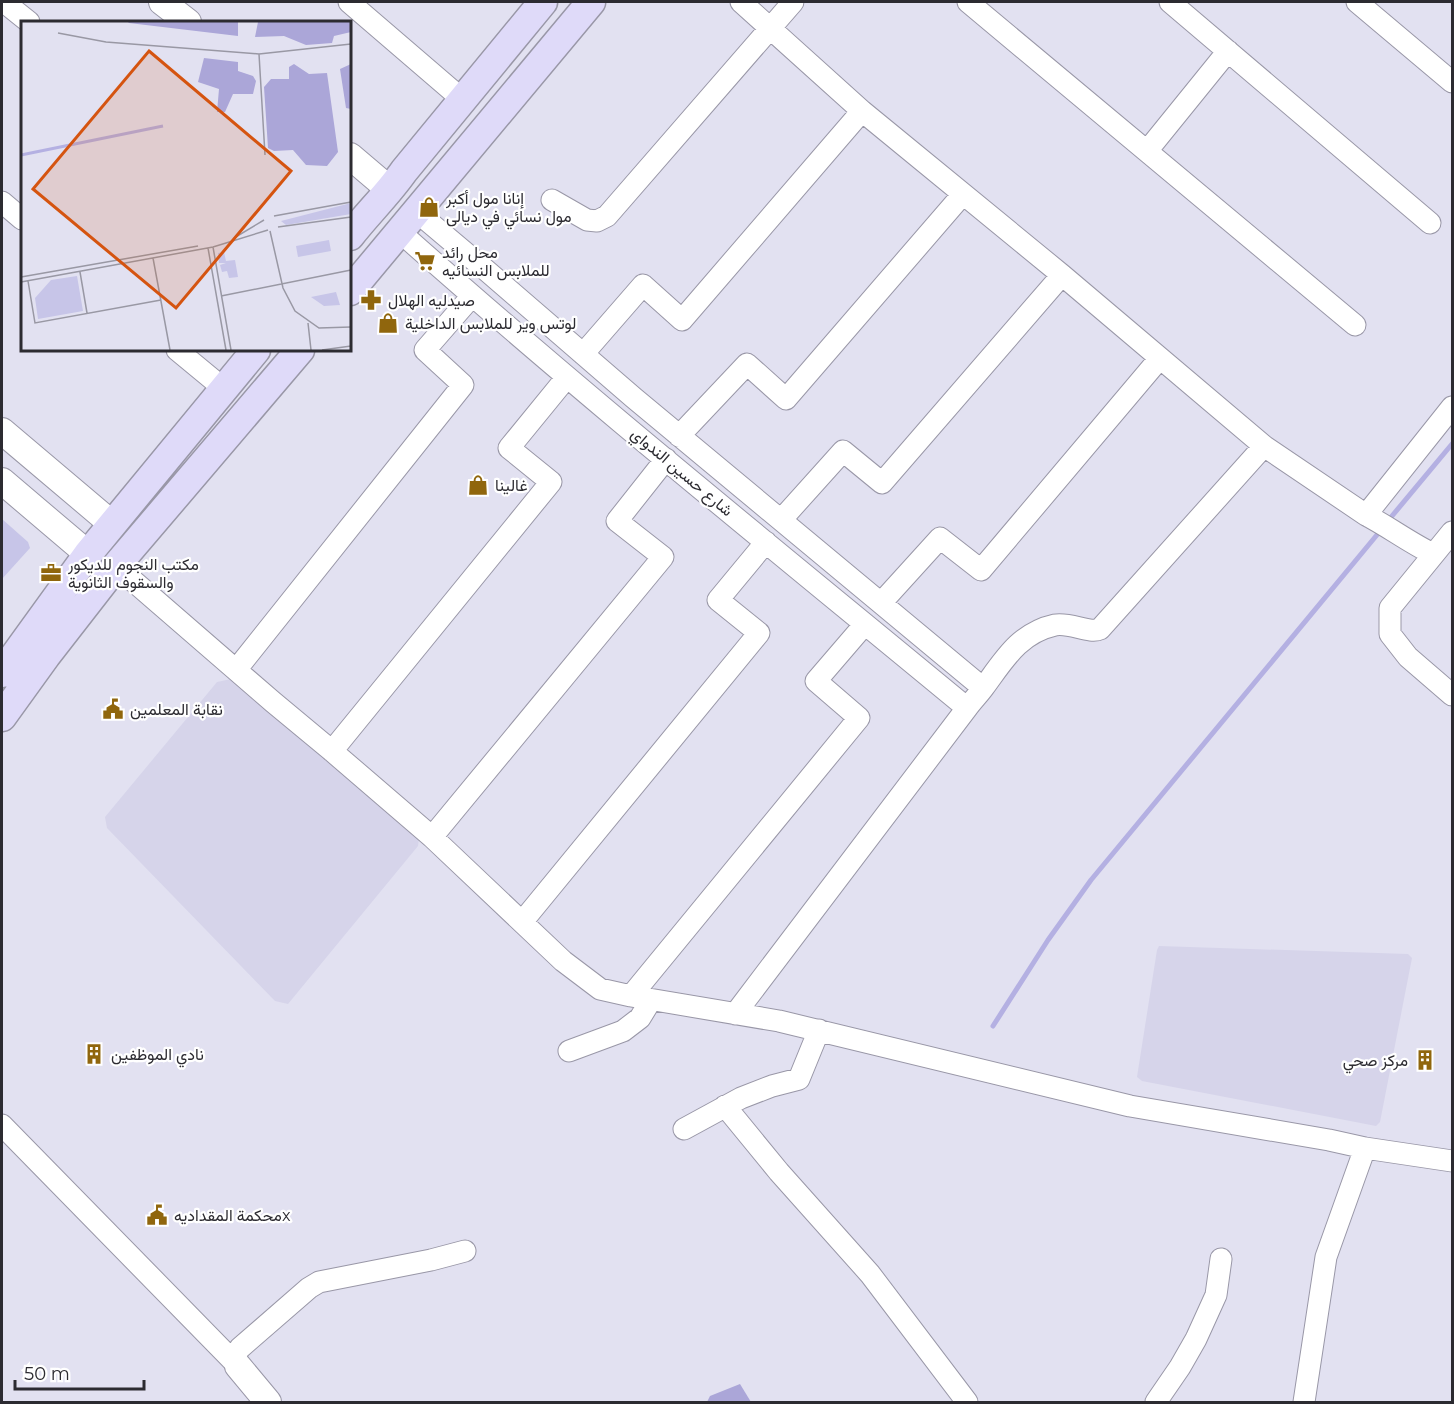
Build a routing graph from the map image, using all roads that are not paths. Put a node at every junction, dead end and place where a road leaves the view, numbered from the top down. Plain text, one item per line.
1 (4, 2) edge
2 (162, 2) edge
3 (349, 2) edge
4 (543, 2) edge
5 (591, 2) edge
6 (741, 2) edge
7 (793, 2) edge
8 (968, 2) edge
9 (1170, 2) edge
10 (1357, 2) edge
11 (28, 21) edge
12 (187, 21) edge
13 (771, 28) junction
14 (1228, 51) junction
15 (1452, 82) edge
16 (463, 100) junction
17 (862, 111) junction
18 (1147, 151) junction
19 (351, 157) edge
20 (390, 190) junction
21 (963, 194) junction
22 (552, 200) dead end
23 (2, 202) edge
24 (21, 218) edge
25 (408, 222) junction
26 (1430, 223) dead end
27 (351, 235) edge
28 (1062, 275) junction
29 (351, 290) edge
30 (472, 296) junction
31 (1355, 324) dead end
32 (178, 351) edge
33 (255, 351) edge
34 (299, 351) edge
35 (583, 354) junction
36 (1160, 358) junction
37 (567, 377) junction
38 (223, 388) junction
39 (1452, 407) edge
40 (2, 431) edge
41 (679, 436) junction
42 (1264, 446) junction
43 (666, 459) junction
44 (2, 481) edge
45 (1374, 519) junction
46 (781, 520) junction
47 (112, 524) junction
48 (1452, 532) edge
49 (766, 542) junction
50 (1426, 551) junction
51 (88, 554) junction
52 (116, 566) junction
53 (881, 603) junction
54 (865, 624) junction
55 (236, 670) junction
56 (2, 673) edge
57 (983, 688) junction
58 (1452, 694) edge
59 (967, 708) junction
60 (2, 717) edge
61 (332, 751) junction
62 (432, 837) junction
63 (522, 922) junction
64 (641, 998) junction
65 (735, 1014) junction
66 (819, 1030) junction
67 (569, 1051) dead end
68 (725, 1106) junction
69 (2, 1125) edge
70 (684, 1129) dead end
71 (1365, 1148) junction
72 (1452, 1161) edge
73 (465, 1251) dead end
74 (1221, 1259) dead end
75 (235, 1363) junction
76 (268, 1402) edge
77 (967, 1402) edge
78 (1156, 1402) edge
79 (1304, 1402) edge

1 - 11 street
2 - 12 street
3 - 16 street
4 - 16 main road
5 - 25 main road
6 - 13 street
7 - 13 street
8 - 18 street
9 - 14 street
10 - 15 street
13 - 17 street
13 - 22 street
14 - 18 street
14 - 26 street
16 - 20 main road
17 - 21 street
17 - 35 street
18 - 31 street
19 - 20 street
20 - 27 main road
21 - 28 street
21 - 41 street
23 - 24 street
25 - 29 main road
25 - 30 street, شارع حسين الندواي
25 - 35 street, شارع حسين الندواي
28 - 36 street
28 - 46 street
30 - 37 street, شارع حسين الندواي
30 - 55 street
32 - 38 street
33 - 38 main road
34 - 52 main road
35 - 41 street, شارع حسين الندواي
36 - 42 street
36 - 53 street
37 - 43 street, شارع حسين الندواي
37 - 61 street
38 - 47 main road
39 - 45 street
40 - 47 street
41 - 46 street, شارع حسين الندواي
42 - 45 street
42 - 57 street
43 - 49 street, شارع حسين الندواي
43 - 62 street
44 - 51 street
45 - 50 street
46 - 53 street, شارع حسين الندواي
47 - 51 main road
48 - 50 street
49 - 54 street, شارع حسين الندواي
49 - 63 street
50 - 58 street
51 - 56 main road
52 - 55 street
52 - 60 main road
53 - 57 street, شارع حسين الندواي
54 - 59 street, شارع حسين الندواي
54 - 64 street
55 - 61 street
57 - 59 street
59 - 65 street
61 - 62 street
62 - 63 street
63 - 64 street
64 - 65 street
64 - 67 street
65 - 66 street
66 - 68 street
66 - 71 street
68 - 70 street
68 - 77 street
69 - 75 street
71 - 72 street
71 - 79 street
73 - 75 street
74 - 78 street
75 - 76 street

